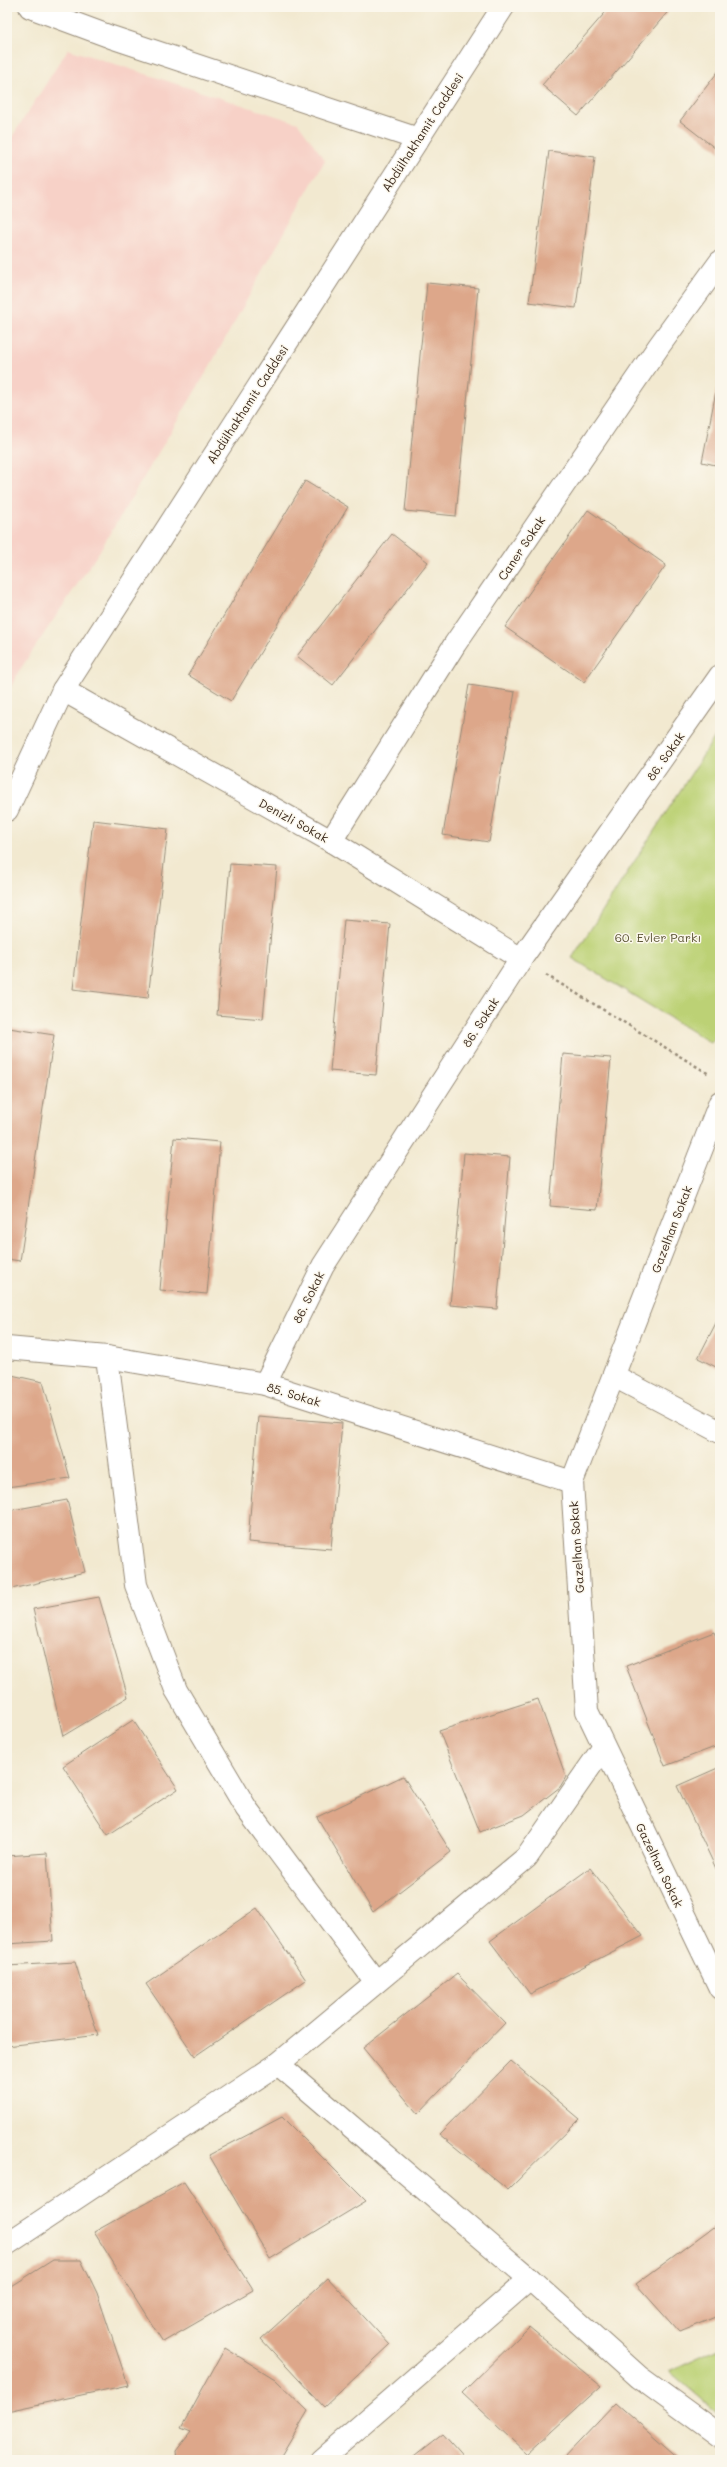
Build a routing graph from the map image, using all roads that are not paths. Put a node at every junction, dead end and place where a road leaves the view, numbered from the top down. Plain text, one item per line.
1 (30, 7) edge
2 (503, 7) edge
3 (418, 139) junction
4 (720, 262) edge
5 (720, 676) edge
6 (63, 690) junction
7 (7, 810) edge
8 (331, 841) junction
9 (521, 959) junction
10 (720, 1102) edge
11 (7, 1348) edge
12 (107, 1357) junction
13 (614, 1376) junction
14 (265, 1384) junction
15 (720, 1432) edge
16 (572, 1482) junction
17 (603, 1748) junction
18 (376, 1982) junction
19 (720, 1988) edge
20 (278, 2064) junction
21 (7, 2244) edge
22 (530, 2279) junction
23 (720, 2436) edge
24 (321, 2460) edge

1 - 3 street
2 - 3 street, Abdülhakhamit Caddesi
3 - 6 street, Abdülhakhamit Caddesi
4 - 8 street, Caner Sokak
5 - 9 street, 86. Sokak
6 - 7 street, Abdülhakhamit Caddesi
6 - 8 street, Denizli Sokak
8 - 9 street, Denizli Sokak
9 - 14 street, 86. Sokak
10 - 13 street, Gazelhan Sokak
11 - 12 street, 85. Sokak
12 - 14 street, 85. Sokak
12 - 18 street
13 - 15 street
13 - 16 street, Gazelhan Sokak
14 - 16 street, 85. Sokak
16 - 17 street, Gazelhan Sokak
17 - 18 street
17 - 19 street, Gazelhan Sokak
18 - 20 street
20 - 21 street
20 - 22 street
22 - 23 street
22 - 24 street

